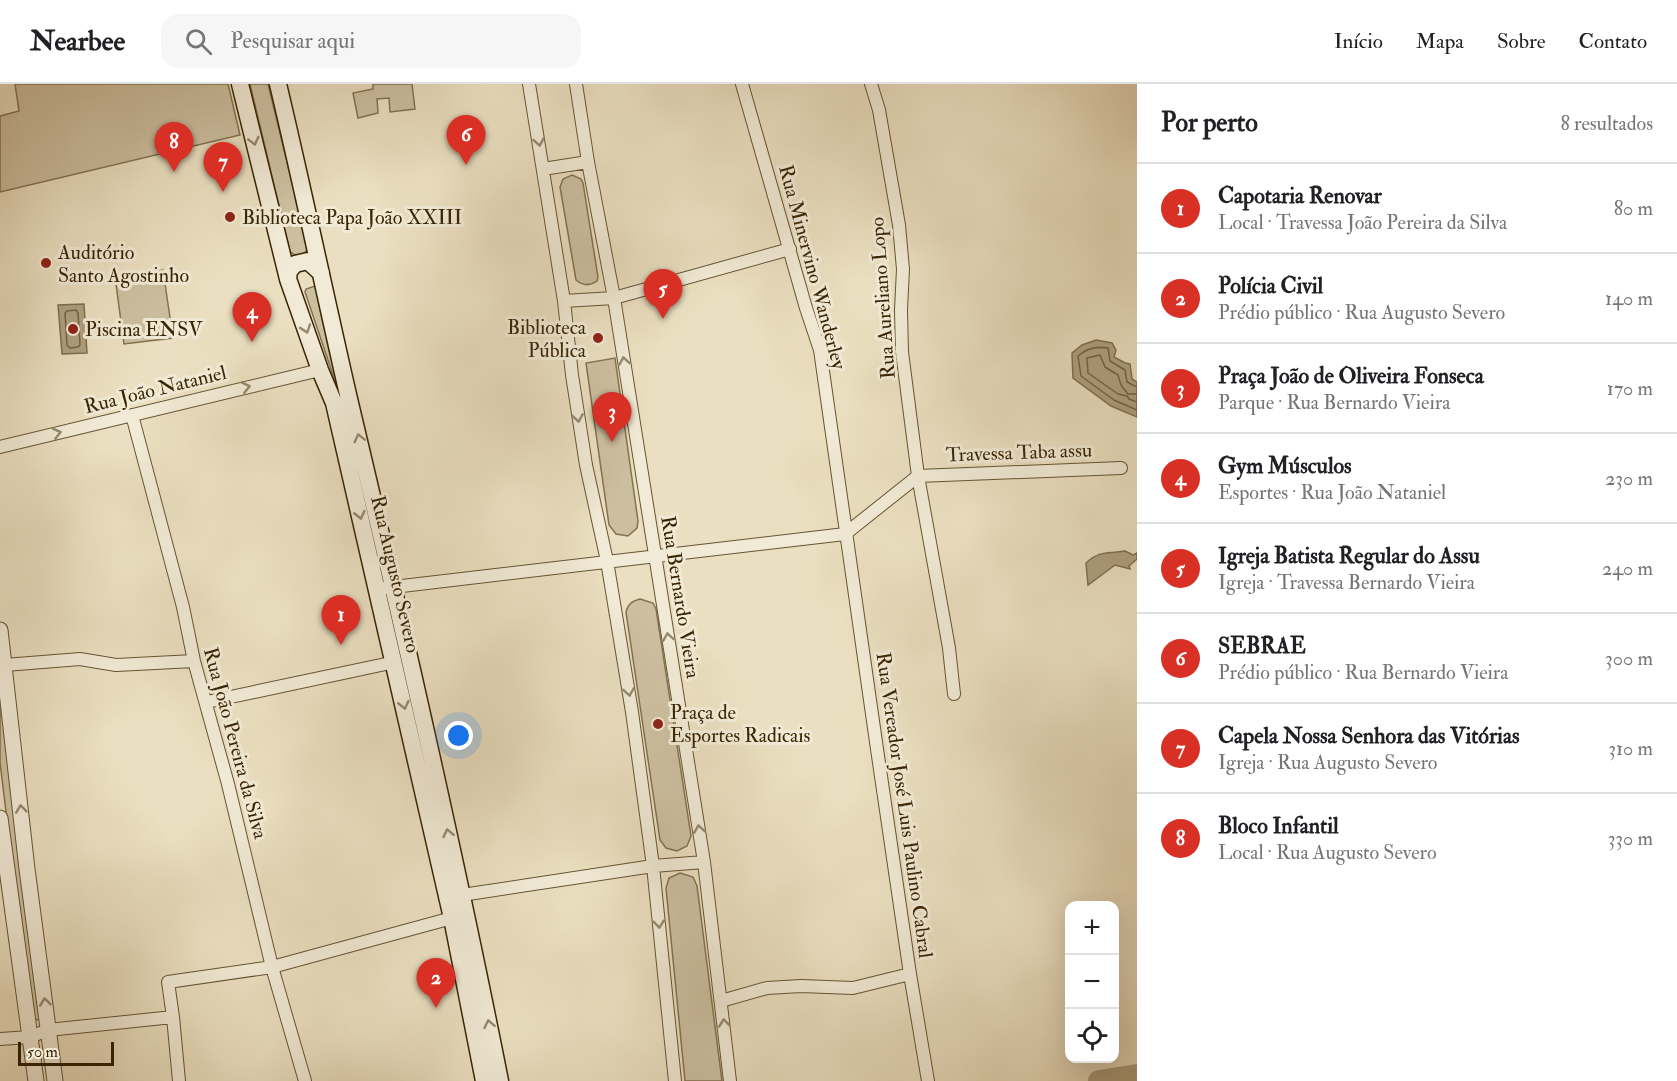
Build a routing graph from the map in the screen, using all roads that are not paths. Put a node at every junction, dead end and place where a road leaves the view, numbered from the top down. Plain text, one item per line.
1 (240, 84) edge
2 (278, 84) edge
3 (529, 84) edge
4 (576, 84) edge
5 (742, 84) edge
6 (872, 84) edge
7 (588, 162) junction
8 (543, 169) junction
9 (316, 248) junction
10 (790, 249) junction
11 (283, 258) junction
12 (321, 273) junction
13 (288, 279) junction
14 (614, 298) junction
15 (564, 302) junction
16 (320, 370) junction
17 (132, 415) junction
18 (0, 447) edge
19 (1120, 468) dead end
20 (918, 476) junction
21 (845, 534) junction
22 (654, 556) junction
23 (607, 561) junction
24 (386, 588) junction
25 (0, 630) edge
26 (194, 661) junction
27 (395, 662) junction
28 (2, 664) edge
29 (954, 694) dead end
30 (207, 702) junction
31 (0, 818) edge
32 (704, 862) junction
33 (653, 866) junction
34 (462, 894) junction
35 (452, 918) junction
36 (469, 964) junction
37 (272, 967) junction
38 (910, 974) junction
39 (721, 1001) junction
40 (173, 1017) junction
41 (48, 1030) junction
42 (30, 1037) junction
43 (0, 1040) edge
44 (36, 1081) edge
45 (55, 1081) edge
46 (179, 1081) edge
47 (304, 1081) edge
48 (484, 1081) edge
49 (500, 1081) edge
50 (675, 1081) edge
51 (730, 1081) edge
52 (928, 1081) edge

1 -> 11 main road, Rua Augusto Severo
2 - 9 main road, Rua Augusto Severo
3 -> 8 street
4 - 7 street, Rua Bernardo Vieira
5 - 10 street, Rua Minervino Wanderley
6 - 20 street, Rua Aureliano Lopo
7 - 8 street
7 - 14 street, Rua Bernardo Vieira
8 - 15 street
9 - 11 main road
9 - 12 main road, Rua Augusto Severo
10 - 14 street
10 - 21 street, Rua Minervino Wanderley
11 - 13 main road, Rua Augusto Severo
12 - 13 main road
24 -> 12 main road, Rua Augusto Severo
13 -> 16 main road, Rua Augusto Severo
14 - 15 street
22 -> 14 street, Rua Bernardo Vieira
15 -> 23 street
17 -> 16 street, Rua João Nataniel
16 -> 24 main road, Rua Augusto Severo
18 -> 17 street, Rua João Nataniel
17 - 26 street, Rua João Pereira da Silva
19 - 20 street, Travessa Taba assu
20 - 21 street
20 - 29 street
21 - 22 street
21 - 38 street, Rua Vereador José Luis Paulino Cabral
22 - 23 street
32 -> 22 street, Rua Bernardo Vieira
23 - 24 street
23 -> 33 street
24 - 27 main road, Rua Augusto Severo
34 -> 24 main road, Rua Augusto Severo
25 - 28 street
26 - 28 street
26 - 30 street, Rua João Pereira da Silva
27 - 30 street
27 -> 35 main road, Rua Augusto Severo
41 -> 28 street
30 - 37 street, Rua João Pereira da Silva
31 - 42 street
32 - 33 street
32 - 39 street, Rua Bernardo Vieira
33 - 34 street
33 -> 50 street
34 - 36 main road, Rua Augusto Severo
35 - 36 main road, Rua Augusto Severo
35 - 37 street
36 - 48 main road, Rua Augusto Severo
49 -> 36 main road, Rua Augusto Severo
37 - 40 street
37 - 47 street, Rua João Pereira da Silva
38 - 39 street
38 - 52 street, Rua Vereador José Luis Paulino Cabral
51 -> 39 street, Rua Bernardo Vieira
40 - 41 street
40 - 46 street
41 - 42 street
41 - 45 street
42 - 43 street
42 - 44 street

